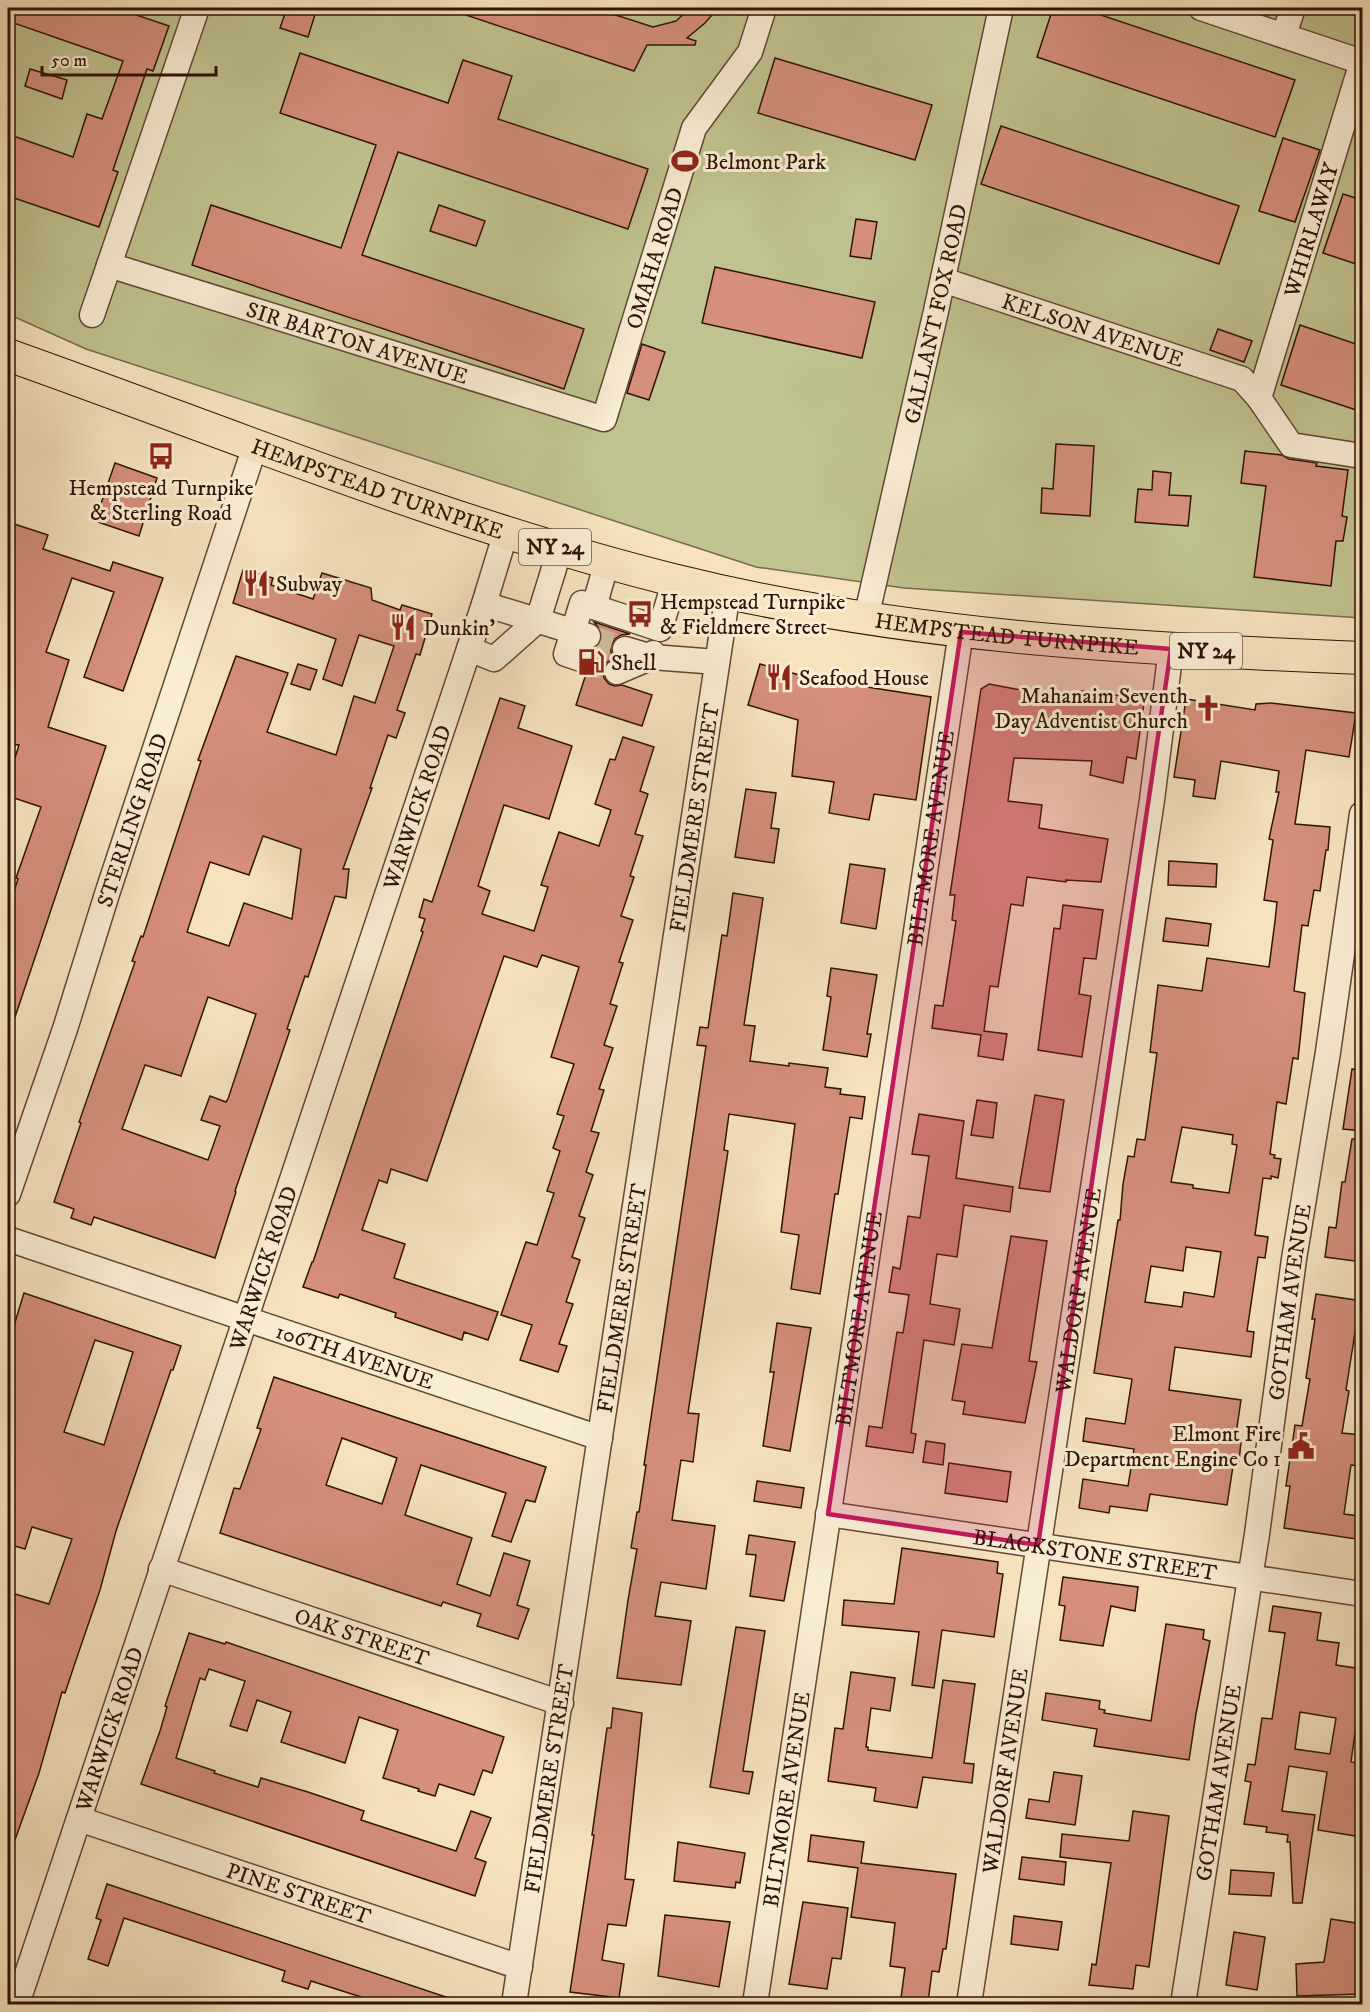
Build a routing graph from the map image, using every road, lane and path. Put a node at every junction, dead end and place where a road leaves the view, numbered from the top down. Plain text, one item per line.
1 (197, 8) edge
2 (764, 8) edge
3 (1001, 8) edge
4 (1201, 8) edge
5 (1293, 8) edge
6 (1284, 35) junction
7 (1362, 62) edge
8 (109, 265) junction
9 (943, 279) junction
10 (92, 315) dead end
11 (8, 356) edge
12 (1259, 398) junction
13 (604, 419) joint
14 (255, 446) junction
15 (1362, 456) edge
16 (506, 532) junction
17 (560, 549) junction
18 (607, 562) junction
19 (675, 580) junction
20 (728, 592) junction
21 (484, 604) junction
22 (594, 607) junction
23 (866, 618) junction
24 (538, 620) junction
25 (660, 629) junction
26 (961, 632) junction
27 (581, 634) junction
28 (469, 649) junction
29 (625, 649) tunnel mouth
30 (1171, 649) junction
31 (652, 657) junction
32 (1362, 658) edge
33 (581, 659) dead end
34 (717, 662) junction
35 (617, 672) tunnel mouth
36 (1362, 814) edge
37 (8, 1194) edge
38 (8, 1239) edge
39 (245, 1317) junction
40 (600, 1438) junction
41 (828, 1514) junction
42 (1038, 1545) junction
43 (162, 1569) junction
44 (1249, 1577) junction
45 (1362, 1594) edge
46 (561, 1703) junction
47 (79, 1819) junction
48 (520, 1966) junction
49 (17, 2004) edge
50 (514, 2004) edge
51 (755, 2004) edge
52 (969, 2004) edge
53 (1183, 2004) edge

1 - 8 street
2 - 13 street, OMAHA ROAD
3 - 9 street, GALLANT FOX ROAD
4 - 6 street
5 - 6 street
6 - 7 street
7 - 12 street, WHIRLAWAY
8 - 10 street
8 - 13 street, SIR BARTON AVENUE
9 - 12 street, KELSON AVENUE
9 - 23 street, GALLANT FOX ROAD
11 - 14 main road, HEMPSTEAD TURNPIKE / NY 24
12 - 15 street
14 - 16 main road, HEMPSTEAD TURNPIKE / NY 24
14 - 37 street, STERLING ROAD
16 - 17 main road, HEMPSTEAD TURNPIKE / NY 24
16 - 21 street, WARWICK ROAD
17 - 18 main road, HEMPSTEAD TURNPIKE / NY 24
17 - 24 street
18 - 19 main road, HEMPSTEAD TURNPIKE / NY 24
18 - 22 street
19 - 20 main road, HEMPSTEAD TURNPIKE / NY 24
19 - 25 street
20 - 23 main road, HEMPSTEAD TURNPIKE / NY 24
20 - 34 street, FIELDMERE STREET
21 - 24 street
21 - 28 street, WARWICK ROAD
22 - 25 street
22 - 27 street
23 - 26 main road, HEMPSTEAD TURNPIKE / NY 24
24 - 27 street
24 - 28 street
25 - 31 street
26 - 30 main road, HEMPSTEAD TURNPIKE / NY 24
26 - 41 street, BILTMORE AVENUE
27 - 33 street
28 - 39 street, WARWICK ROAD
29 - 31 street
30 - 32 main road, HEMPSTEAD TURNPIKE / NY 24
30 - 42 street, WALDORF AVENUE
31 - 34 street
31 - 35 street
34 - 40 street, FIELDMERE STREET
36 - 44 street, GOTHAM AVENUE
38 - 39 street, 106TH AVENUE
39 - 40 street, 106TH AVENUE
39 - 43 street, WARWICK ROAD
40 - 46 street, FIELDMERE STREET
41 - 42 street, BLACKSTONE STREET
41 - 51 street, BILTMORE AVENUE
42 - 44 street, BLACKSTONE STREET
42 - 52 street, WALDORF AVENUE
43 - 46 street, OAK STREET
43 - 47 street, WARWICK ROAD
44 - 45 street, BLACKSTONE STREET
44 - 53 street, GOTHAM AVENUE
46 - 48 street, FIELDMERE STREET
47 - 48 street, PINE STREET
47 - 49 street, WARWICK ROAD
48 - 50 street, FIELDMERE STREET

